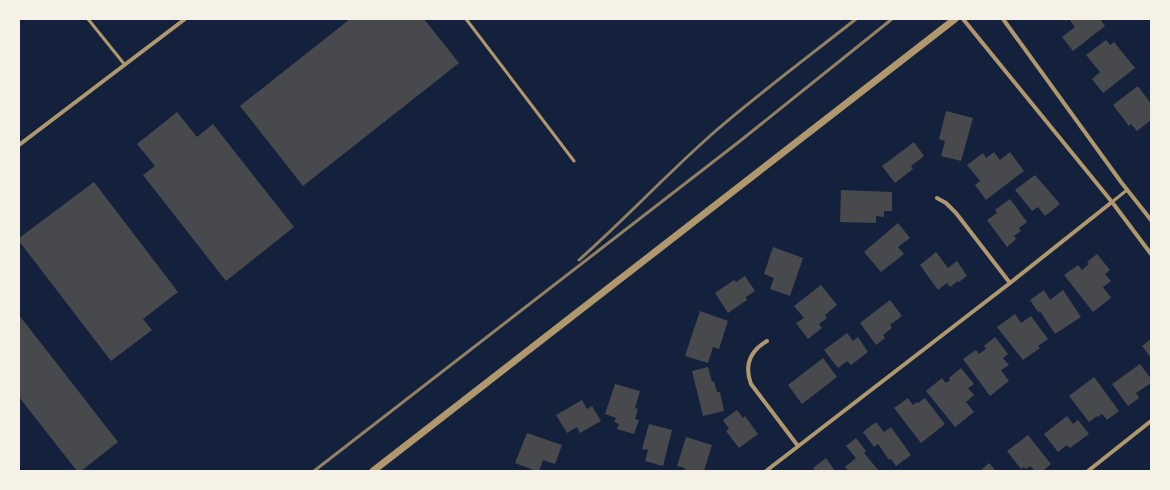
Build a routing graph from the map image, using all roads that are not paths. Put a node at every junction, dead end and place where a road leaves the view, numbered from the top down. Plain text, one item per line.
1 (88, 19) edge
2 (185, 19) edge
3 (466, 19) edge
4 (955, 19) edge
5 (963, 19) edge
6 (1002, 19) edge
7 (125, 65) junction
8 (19, 145) edge
9 (574, 161) dead end
10 (1127, 190) junction
11 (937, 198) dead end
12 (1112, 202) junction
13 (1151, 220) edge
14 (1151, 254) edge
15 (1010, 283) junction
16 (767, 341) dead end
17 (1151, 421) edge
18 (798, 446) junction
19 (373, 471) edge
20 (766, 471) edge
21 (1088, 471) edge

1 - 7 lane
2 - 7 street
3 - 9 lane
4 - 19 street
5 - 12 street
6 - 10 street
7 - 8 street
10 - 12 lane
10 - 13 street
11 - 15 street
12 - 14 street
12 - 15 street
15 - 18 street
16 - 18 street
17 - 21 street
18 - 20 street

